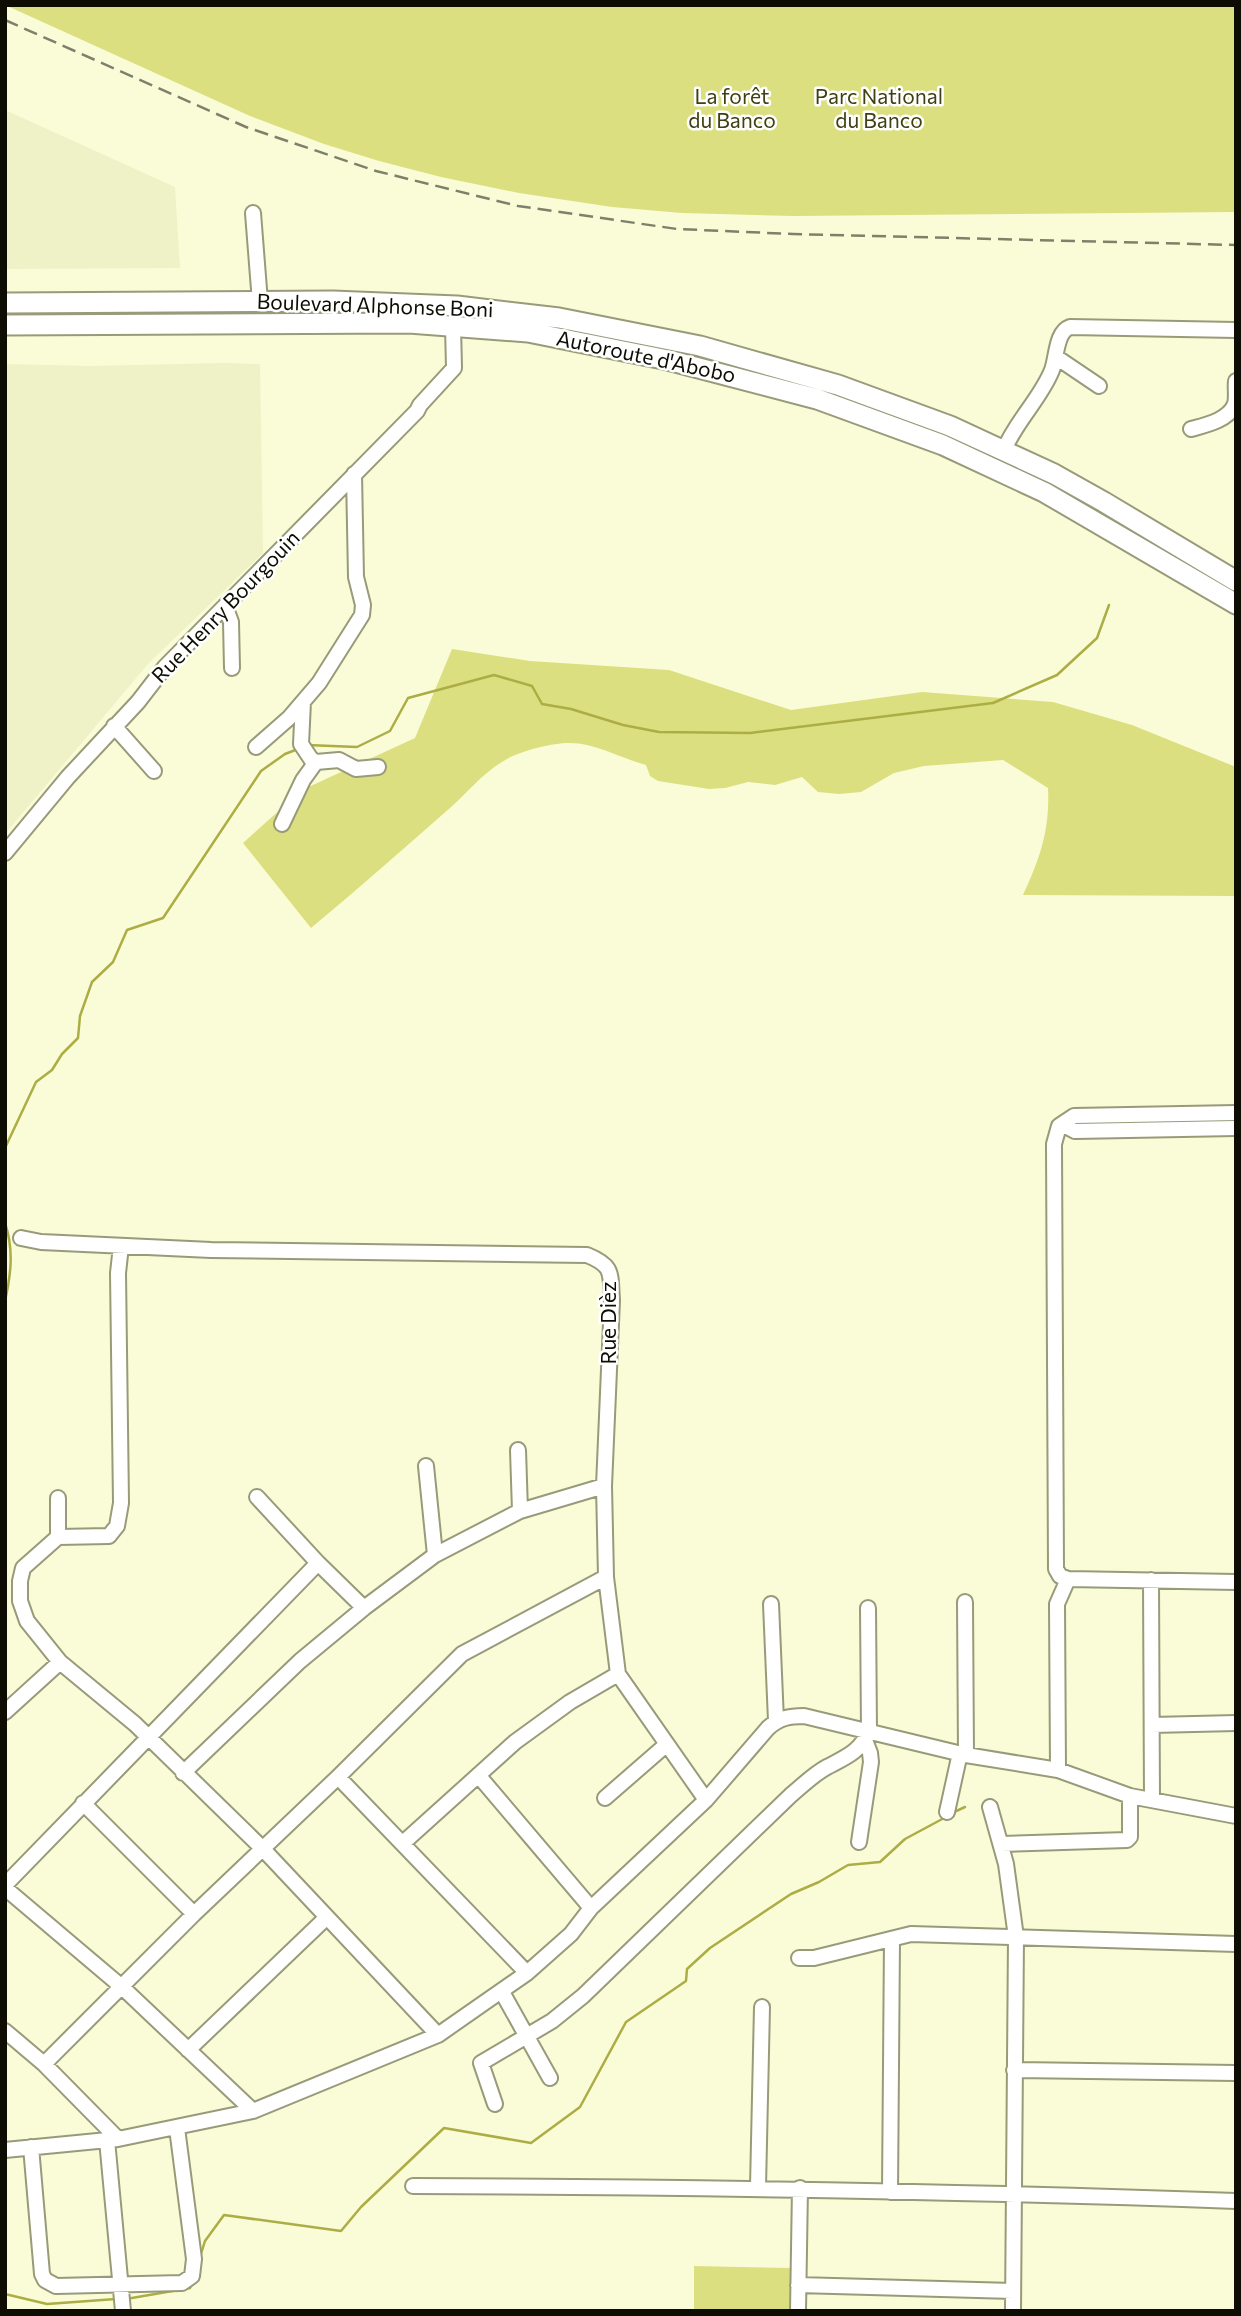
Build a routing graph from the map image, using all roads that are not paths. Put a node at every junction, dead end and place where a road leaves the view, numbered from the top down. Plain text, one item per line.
1 (253, 213) dead end
2 (260, 302) junction
3 (5, 303) edge
4 (5, 325) edge
5 (453, 326) junction
6 (1236, 330) edge
7 (1056, 357) junction
8 (1236, 381) edge
9 (1099, 386) dead end
10 (1191, 429) dead end
11 (1004, 450) junction
12 (354, 474) junction
13 (1236, 581) edge
14 (1236, 604) edge
15 (225, 606) junction
16 (232, 667) dead end
17 (303, 702) junction
18 (114, 726) junction
19 (256, 747) dead end
20 (313, 760) junction
21 (378, 766) dead end
22 (154, 771) dead end
23 (282, 824) dead end
24 (5, 853) edge
25 (1236, 1113) edge
26 (1062, 1124) junction
27 (1236, 1128) edge
28 (21, 1238) dead end
29 (121, 1246) junction
30 (518, 1450) dead end
31 (426, 1466) dead end
32 (604, 1486) junction
33 (257, 1497) dead end
34 (58, 1498) dead end
35 (520, 1511) junction
36 (58, 1537) junction
37 (435, 1555) junction
38 (318, 1563) junction
39 (606, 1577) junction
40 (1068, 1579) junction
41 (1151, 1580) junction
42 (1236, 1582) edge
43 (965, 1602) dead end
44 (771, 1604) dead end
45 (364, 1608) junction
46 (869, 1608) dead end
47 (60, 1662) junction
48 (618, 1674) junction
49 (5, 1712) edge
50 (776, 1721) junction
51 (1236, 1723) edge
52 (1152, 1725) junction
53 (867, 1736) junction
54 (148, 1737) junction
55 (667, 1744) junction
56 (963, 1754) junction
57 (1058, 1770) junction
58 (183, 1773) junction
59 (478, 1775) junction
60 (338, 1777) junction
61 (1130, 1796) junction
62 (605, 1798) dead end
63 (1152, 1798) junction
64 (706, 1800) junction
65 (83, 1803) junction
66 (990, 1807) dead end
67 (947, 1812) dead end
68 (1236, 1816) edge
69 (859, 1842) dead end
70 (403, 1843) junction
71 (1000, 1844) junction
72 (262, 1848) junction
73 (5, 1887) edge
74 (591, 1908) junction
75 (194, 1914) junction
76 (327, 1917) junction
77 (1016, 1937) junction
78 (892, 1939) junction
79 (1236, 1944) edge
80 (799, 1958) dead end
81 (527, 1973) junction
82 (122, 1987) junction
83 (502, 1992) junction
84 (762, 2007) dead end
85 (5, 2031) edge
86 (438, 2035) junction
87 (528, 2037) junction
88 (188, 2050) junction
89 (44, 2064) junction
90 (1014, 2070) junction
91 (1236, 2073) edge
92 (550, 2078) dead end
93 (495, 2104) dead end
94 (253, 2111) junction
95 (177, 2127) junction
96 (112, 2140) junction
97 (32, 2147) junction
98 (5, 2150) edge
99 (413, 2186) dead end
100 (758, 2187) junction
101 (800, 2188) junction
102 (890, 2192) junction
103 (1013, 2193) junction
104 (1236, 2201) edge
105 (121, 2284) junction
106 (798, 2285) junction
107 (1013, 2291) junction
108 (122, 2311) edge
109 (798, 2311) edge
110 (1013, 2311) edge

1 - 2 street
2 - 3 main road, Boulevard Alphonse Boni
2 - 11 main road, Boulevard Alphonse Boni
4 - 5 main road, Autoroute d'Abobo
5 - 12 street, Rue Henry Bourgouin
5 - 14 main road, Autoroute d'Abobo
6 - 7 street
7 - 9 street
7 - 11 street
8 - 10 street
11 - 13 main road, Boulevard Alphonse Boni
12 - 15 street, Rue Henry Bourgouin
12 - 17 street
15 - 16 street
15 - 18 street, Rue Henry Bourgouin
17 - 19 street
17 - 20 street
18 - 22 street
18 - 24 street, Rue Henry Bourgouin
20 - 21 street
20 - 23 street
25 - 26 street
26 - 27 street
26 - 40 street
28 - 29 street
29 - 32 street, Rue Dièz
29 - 36 street
30 - 35 street
31 - 37 street
32 - 35 street
32 - 39 street, Rue Dièz
33 - 38 street
34 - 36 street
35 - 37 street
36 - 47 street
37 - 45 street
38 - 45 street
38 - 54 street
39 - 48 street, Rue Dièz
39 - 60 street
40 - 41 street
40 - 57 street
41 - 42 street
41 - 52 street
43 - 56 street
44 - 50 street
45 - 58 street
46 - 53 street
47 - 49 street
47 - 54 street
48 - 55 street, Rue Dièz
48 - 59 street
50 - 53 street
50 - 64 street
51 - 52 street
52 - 63 street
53 - 56 street
53 - 69 street
53 - 87 street
54 - 58 street
54 - 65 street
55 - 62 street
55 - 64 street, Rue Dièz
56 - 57 street
56 - 67 street
57 - 61 street
58 - 72 street
59 - 70 street
59 - 74 street
60 - 70 street
60 - 72 street
61 - 63 street
61 - 71 street
63 - 68 street
64 - 74 street
65 - 73 street
65 - 75 street
66 - 71 street
70 - 81 street
71 - 77 street
72 - 75 street
72 - 76 street
73 - 82 street
74 - 81 street
75 - 82 street
76 - 86 street
76 - 88 street
77 - 78 street
77 - 79 street
77 - 90 street
78 - 80 street
78 - 102 street
81 - 83 street
82 - 88 street
82 - 89 street
83 - 86 street
83 - 87 street
84 - 100 street
85 - 89 street
86 - 94 street
87 - 92 street
87 - 93 street
88 - 94 street
89 - 96 street
90 - 91 street
90 - 103 street
94 - 95 street
95 - 96 street
95 - 105 street
96 - 97 street
96 - 105 street
97 - 98 street
97 - 105 street
99 - 100 street
100 - 101 street
101 - 102 street
101 - 106 street
102 - 103 street
103 - 104 street
103 - 107 street
105 - 108 street
106 - 107 street
106 - 109 street
107 - 110 street

